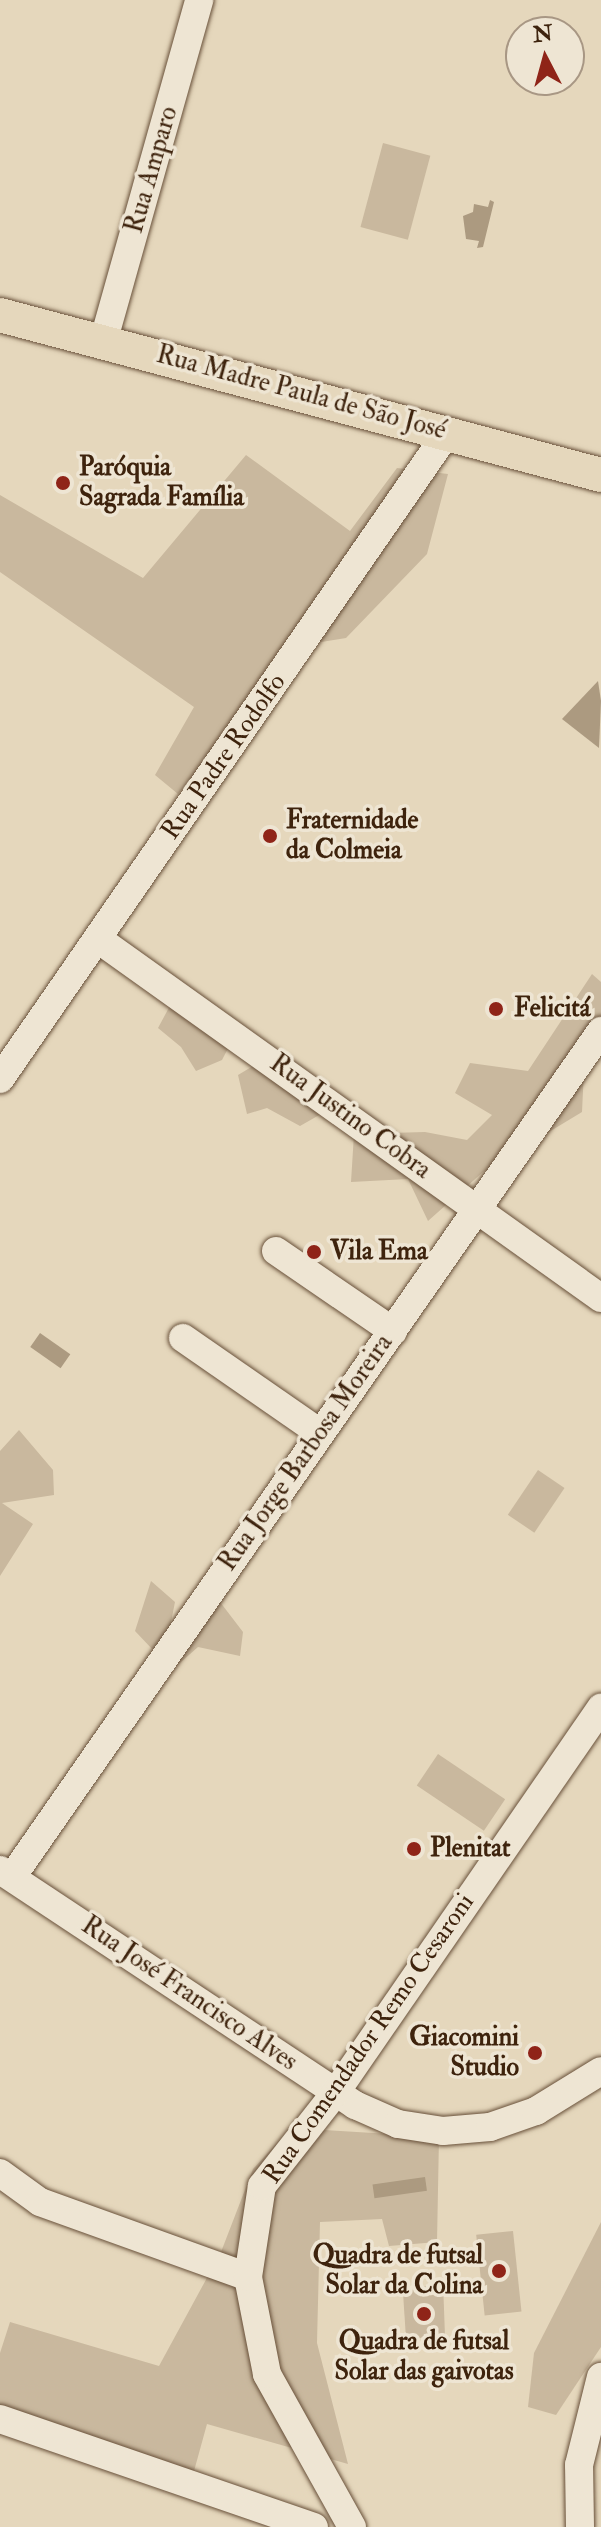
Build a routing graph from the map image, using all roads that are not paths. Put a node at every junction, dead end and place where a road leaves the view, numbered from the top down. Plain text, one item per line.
1 (199, 0) edge
2 (0, 315) edge
3 (104, 339) junction
4 (447, 433) junction
5 (601, 475) edge
6 (98, 939) junction
7 (601, 1031) edge
8 (0, 1079) edge
9 (480, 1212) junction
10 (276, 1251) dead end
11 (601, 1298) edge
12 (393, 1331) junction
13 (183, 1338) dead end
14 (319, 1432) junction
15 (601, 1708) edge
16 (6, 1873) edge
17 (601, 2071) edge
18 (336, 2092) junction
19 (0, 2173) edge
20 (248, 2277) junction
21 (601, 2377) edge
22 (0, 2419) edge
23 (314, 2527) edge
24 (352, 2527) edge
25 (580, 2527) edge

1 - 3 street, Rua Amparo
2 - 3 main road, Rua Madre Paula de São José
3 - 4 main road, Rua Madre Paula de São José
4 - 5 main road, Rua Madre Paula de São José
4 - 6 street, Rua Padre Rodolfo
6 - 8 street, Rua Padre Rodolfo
6 - 9 street, Rua Justino Cobra
7 - 9 street, Rua Jorge Barbosa Moreira
9 - 11 street, Rua Justino Cobra
9 - 12 street, Rua Jorge Barbosa Moreira
10 - 12 street
12 - 14 street, Rua Jorge Barbosa Moreira
13 - 14 street
14 - 16 street, Rua Jorge Barbosa Moreira
15 - 18 street, Rua Comendador Remo Cesaroni
16 - 18 street, Rua José Francisco Alves
17 - 18 street, Rua José Francisco Alves
18 - 20 street, Rua Comendador Remo Cesaroni
19 - 20 street
20 - 24 street, Rua Comendador Remo Cesaroni
21 - 25 street
22 - 23 street

